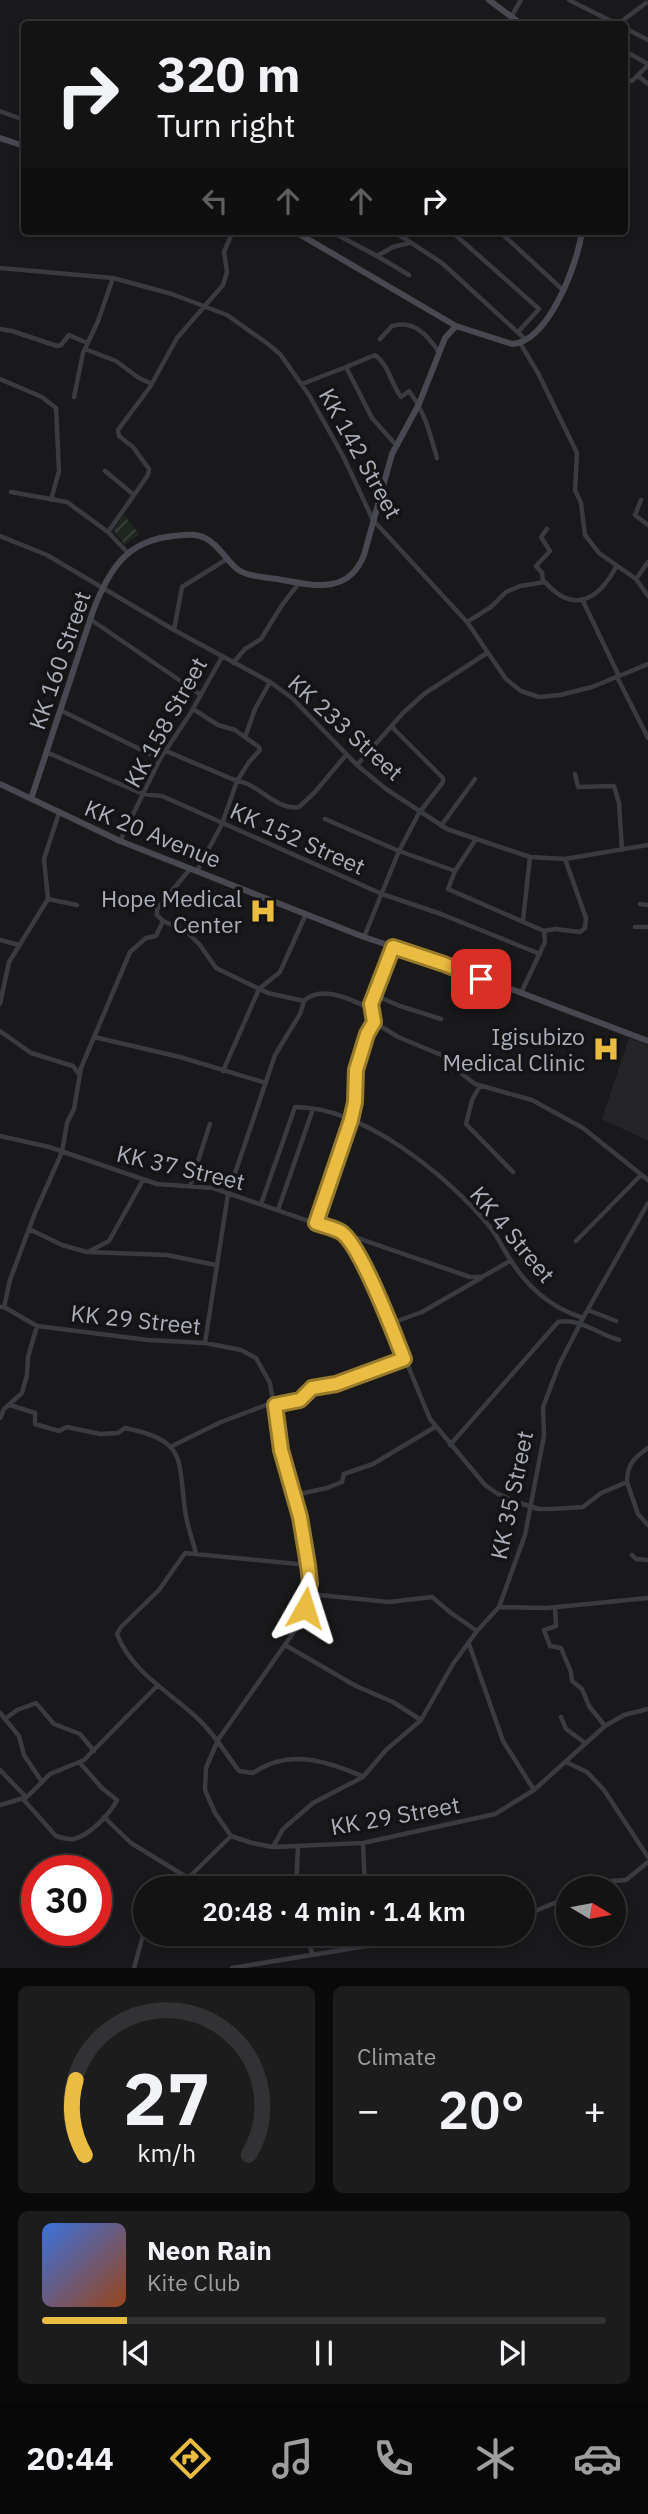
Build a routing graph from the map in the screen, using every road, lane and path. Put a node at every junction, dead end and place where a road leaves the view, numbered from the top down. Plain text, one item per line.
1 (489, 0) edge
2 (521, 0) edge
3 (569, 0) edge
4 (640, 0) edge
5 (647, 4) edge
6 (511, 17) junction
7 (517, 21) edge
8 (611, 21) edge
9 (622, 21) edge
10 (628, 30) edge
11 (648, 40) edge
12 (628, 53) edge
13 (648, 64) edge
14 (638, 76) junction
15 (628, 80) edge
16 (648, 84) edge
17 (0, 111) edge
18 (21, 119) edge
19 (0, 138) edge
20 (21, 145) edge
21 (231, 235) edge
22 (301, 235) edge
23 (338, 235) edge
24 (399, 235) edge
25 (456, 235) edge
26 (503, 235) edge
27 (581, 235) edge
28 (410, 242) junction
29 (377, 256) junction
30 (0, 268) edge
31 (409, 275) dead end
32 (113, 278) junction
33 (564, 290) junction
34 (207, 306) junction
35 (456, 326) junction
36 (0, 329) edge
37 (518, 332) junction
38 (380, 339) dead end
39 (523, 342) junction
40 (88, 343) junction
41 (85, 349) junction
42 (439, 352) junction
43 (346, 367) junction
44 (0, 379) edge
45 (152, 384) junction
46 (302, 384) junction
47 (74, 397) dead end
48 (419, 404) junction
49 (397, 445) junction
50 (437, 458) dead end
51 (105, 471) dead end
52 (11, 492) dead end
53 (134, 495) junction
54 (51, 500) junction
55 (641, 500) dead end
56 (373, 520) junction
57 (648, 525) edge
58 (547, 529) dead end
59 (108, 532) junction
60 (0, 536) edge
61 (128, 553) junction
62 (227, 559) junction
63 (648, 562) edge
64 (616, 567) junction
65 (636, 579) junction
66 (543, 582) junction
67 (299, 583) junction
68 (101, 589) junction
69 (648, 596) edge
70 (582, 598) junction
71 (90, 619) junction
72 (467, 622) junction
73 (174, 630) junction
74 (487, 653) junction
75 (222, 657) junction
76 (233, 663) junction
77 (648, 664) edge
78 (618, 676) junction
79 (270, 682) junction
80 (201, 695) junction
81 (60, 709) junction
82 (193, 709) junction
83 (392, 727) junction
84 (245, 737) junction
85 (648, 738) edge
86 (46, 751) junction
87 (166, 751) junction
88 (346, 755) junction
89 (160, 759) junction
90 (357, 765) junction
91 (575, 774) dead end
92 (475, 779) dead end
93 (237, 781) junction
94 (0, 784) edge
95 (142, 794) junction
96 (31, 799) junction
97 (59, 813) junction
98 (419, 813) junction
99 (325, 819) dead end
100 (222, 824) junction
101 (441, 826) junction
102 (476, 839) junction
103 (120, 841) junction
104 (648, 845) edge
105 (622, 850) junction
106 (399, 851) junction
107 (530, 857) junction
108 (565, 859) junction
109 (193, 870) junction
110 (455, 870) junction
111 (382, 894) junction
112 (48, 899) junction
113 (640, 904) dead end
114 (77, 905) dead end
115 (648, 905) edge
116 (306, 914) junction
117 (163, 921) junction
118 (523, 921) junction
119 (635, 927) dead end
120 (648, 927) edge
121 (544, 931) junction
122 (364, 937) junction
123 (0, 940) edge
124 (19, 945) junction
125 (393, 947) junction
126 (540, 954) junction
127 (259, 989) junction
128 (521, 993) junction
129 (374, 995) junction
130 (304, 1000) junction
131 (0, 1004) edge
132 (370, 1009) junction
133 (441, 1019) dead end
134 (374, 1022) junction
135 (0, 1031) edge
136 (94, 1037) junction
137 (648, 1041) edge
138 (223, 1071) junction
139 (79, 1074) junction
140 (266, 1083) junction
141 (480, 1086) junction
142 (313, 1109) junction
143 (351, 1120) junction
144 (210, 1124) dead end
145 (0, 1136) edge
146 (61, 1152) junction
147 (513, 1172) dead end
148 (640, 1176) junction
149 (144, 1180) junction
150 (648, 1180) edge
151 (190, 1186) junction
152 (228, 1194) junction
153 (648, 1203) edge
154 (261, 1204) junction
155 (278, 1210) junction
156 (316, 1223) junction
157 (29, 1229) junction
158 (343, 1233) junction
159 (576, 1241) dead end
160 (87, 1252) junction
161 (510, 1261) junction
162 (216, 1265) junction
163 (482, 1278) junction
164 (2, 1307) edge
165 (587, 1310) junction
166 (582, 1321) junction
167 (616, 1321) dead end
168 (389, 1324) junction
169 (37, 1326) junction
170 (619, 1340) dead end
171 (205, 1343) junction
172 (404, 1359) junction
173 (274, 1403) junction
174 (10, 1405) junction
175 (0, 1418) edge
176 (435, 1427) junction
177 (450, 1445) junction
178 (170, 1447) junction
179 (648, 1448) edge
180 (627, 1482) junction
181 (295, 1495) junction
182 (529, 1507) junction
183 (648, 1525) edge
184 (196, 1553) junction
185 (632, 1555) dead end
186 (648, 1560) edge
187 (308, 1565) junction
188 (309, 1594) junction
189 (648, 1598) edge
190 (499, 1607) junction
191 (555, 1607) junction
192 (477, 1631) junction
193 (468, 1643) junction
194 (285, 1645) junction
195 (158, 1685) junction
196 (648, 1709) edge
197 (0, 1713) edge
198 (561, 1717) dead end
199 (5, 1719) junction
200 (421, 1720) junction
201 (605, 1726) junction
202 (218, 1740) junction
203 (585, 1743) junction
204 (93, 1751) junction
205 (566, 1762) junction
206 (80, 1763) junction
207 (0, 1770) edge
208 (363, 1777) junction
209 (42, 1782) junction
210 (534, 1790) junction
211 (25, 1798) junction
212 (0, 1805) edge
213 (104, 1817) junction
214 (231, 1836) junction
215 (363, 1843) junction
216 (273, 1847) junction
217 (298, 1847) junction
218 (648, 1859) edge
219 (185, 1876) edge
220 (190, 1876) edge
221 (297, 1876) edge
222 (364, 1876) edge
223 (626, 1880) edge
224 (556, 1902) edge
225 (535, 1911) edge
226 (140, 1946) edge
227 (310, 1946) edge
228 (370, 1946) edge
229 (313, 1955) junction
230 (134, 1968) edge
231 (232, 1968) edge

1 - 6 main road
2 - 6 street
3 - 8 street
4 - 5 street
5 - 9 street
6 - 7 main road
10 - 11 street
12 - 13 street
13 - 14 street
14 - 15 street
14 - 16 street
17 - 18 street
19 - 20 main road
21 - 34 street
22 - 35 main road
23 - 29 street
24 - 28 street
25 - 37 street
26 - 33 street
27 - 33 main road
28 - 29 street
28 - 37 street
29 - 31 street
30 - 32 street, KK 142 Street
32 - 34 street, KK 142 Street
32 - 40 street
33 - 39 main road
34 - 45 street
34 - 46 street, KK 142 Street
35 - 39 main road
35 - 42 main road, KK 160 Street
36 - 40 street
37 - 39 street
38 - 42 street
39 - 64 street
40 - 41 street
41 - 45 street
41 - 47 street
42 - 48 main road, KK 160 Street
43 - 46 street
43 - 48 street
43 - 49 street
44 - 54 street
45 - 53 street
46 - 56 street, KK 142 Street
48 - 49 main road, KK 160 Street
48 - 50 street
49 - 56 main road, KK 160 Street
51 - 53 street
52 - 54 street
53 - 59 street
54 - 59 street
55 - 57 street
56 - 67 main road, KK 160 Street
56 - 72 street, KK 142 Street
58 - 66 street
59 - 61 street
60 - 68 street, KK 233 Street
61 - 62 main road, KK 160 Street
61 - 68 main road, KK 160 Street
62 - 67 main road, KK 160 Street
62 - 73 street
63 - 65 street
64 - 65 street
64 - 70 street
65 - 69 street
66 - 70 street
66 - 72 street
67 - 76 street
68 - 71 main road, KK 160 Street
68 - 73 street, KK 233 Street
70 - 78 street
71 - 80 street
71 - 81 main road, KK 160 Street
72 - 74 street, KK 142 Street
73 - 75 street, KK 233 Street
74 - 78 street, KK 142 Street
74 - 83 street
75 - 76 street, KK 233 Street
75 - 80 street, KK 158 Street
76 - 79 street, KK 233 Street
77 - 78 street, KK 142 Street
78 - 85 street
79 - 84 street
79 - 88 street, KK 233 Street
80 - 82 street, KK 158 Street
81 - 86 main road, KK 160 Street
81 - 89 street
82 - 84 street
82 - 87 street, KK 158 Street
83 - 90 street
83 - 98 street
84 - 93 street
86 - 95 street, KK 152 Street
86 - 96 main road, KK 160 Street
87 - 89 street, KK 158 Street
87 - 93 street
88 - 90 street, KK 233 Street
88 - 93 street
89 - 95 street, KK 158 Street
90 - 98 street, KK 233 Street
91 - 105 street
92 - 101 street
93 - 100 street
94 - 96 main road, KK 20 Avenue
95 - 100 street, KK 152 Street
95 - 103 street, KK 158 Street
96 - 97 main road, KK 20 Avenue
97 - 103 main road, KK 20 Avenue
97 - 112 street
98 - 101 street, KK 233 Street
98 - 106 street
99 - 106 street
100 - 109 street
100 - 111 street, KK 152 Street
101 - 102 street, KK 233 Street
102 - 107 street, KK 233 Street
102 - 110 street
103 - 109 main road, KK 20 Avenue
104 - 105 street, KK 233 Street
105 - 108 street, KK 233 Street
106 - 110 street
106 - 111 street
107 - 108 street, KK 233 Street
107 - 118 street
108 - 121 street
109 - 116 main road, KK 20 Avenue
109 - 117 street
110 - 118 street
111 - 122 street
111 - 126 street, KK 152 Street
112 - 114 street
112 - 124 street
113 - 115 street
116 - 122 main road, KK 20 Avenue
116 - 127 street
117 - 127 street
117 - 136 street
118 - 121 street
119 - 120 street
121 - 126 street
122 - 125 main road, KK 20 Avenue
123 - 124 street
124 - 131 street
125 - 128 main road, KK 20 Avenue
125 - 129 street
126 - 128 street
127 - 130 street
127 - 138 street
128 - 137 main road, KK 20 Avenue
129 - 132 street
129 - 133 street
130 - 132 street
130 - 140 street
132 - 134 street
134 - 141 street
134 - 143 street
135 - 139 street
136 - 138 street
136 - 139 street
138 - 140 street
139 - 146 street
140 - 152 street
141 - 147 street
141 - 148 street
142 - 143 street, KK 4 Street
142 - 154 street
142 - 155 street
143 - 156 street
143 - 161 street, KK 4 Street
144 - 151 street
145 - 146 street, KK 37 Street
146 - 149 street, KK 37 Street
146 - 157 street
148 - 150 street
148 - 159 street
149 - 151 street, KK 37 Street
149 - 160 street
151 - 152 street, KK 37 Street
152 - 154 street, KK 37 Street
152 - 162 street
153 - 165 street, KK 35 Street
154 - 155 street, KK 37 Street
155 - 156 street, KK 37 Street
156 - 158 street, KK 37 Street
157 - 160 street
157 - 164 street
158 - 163 street, KK 37 Street
158 - 168 street
160 - 162 street
161 - 163 street
161 - 166 street, KK 4 Street
162 - 171 street
163 - 168 street
164 - 169 street, KK 29 Street
165 - 166 street, KK 35 Street
165 - 167 street
166 - 170 street, KK 4 Street
166 - 177 street
166 - 182 street, KK 35 Street
168 - 172 street
169 - 171 street, KK 29 Street
169 - 174 street
171 - 173 street, KK 29 Street
172 - 173 street
172 - 176 street
173 - 178 street
173 - 181 street, KK 29 Street
174 - 175 street
174 - 178 street
176 - 177 street
176 - 181 street
177 - 182 street
178 - 184 street
179 - 180 street
180 - 182 street
180 - 183 street
181 - 187 street, KK 29 Street
182 - 190 street, KK 35 Street
184 - 187 street
184 - 195 street
185 - 186 street
187 - 188 street, KK 29 Street
188 - 192 street
188 - 194 street, KK 29 Street
189 - 191 street
190 - 191 street
190 - 192 street, KK 35 Street
191 - 201 street
192 - 193 street, KK 35 Street
193 - 200 street, KK 35 Street
193 - 210 street
194 - 200 street
194 - 202 street, KK 29 Street
195 - 202 street
195 - 204 street
196 - 201 street, KK 29 Street
197 - 199 street
198 - 203 street
199 - 204 street
199 - 209 street
200 - 208 street, KK 35 Street
201 - 203 street, KK 29 Street
202 - 208 street
202 - 214 street, KK 29 Street
203 - 205 street, KK 29 Street
204 - 206 street
205 - 210 street, KK 29 Street
205 - 218 street
206 - 209 street
206 - 213 street
207 - 211 street
208 - 216 street, KK 35 Street
209 - 211 street
210 - 215 street, KK 29 Street
211 - 212 street
211 - 213 street
213 - 219 street
214 - 216 street, KK 29 Street
214 - 220 street
215 - 217 street, KK 29 Street
215 - 222 street
216 - 217 street, KK 29 Street
217 - 221 street
218 - 223 street
224 - 225 street
226 - 230 street
227 - 229 street
228 - 229 street
229 - 231 street

